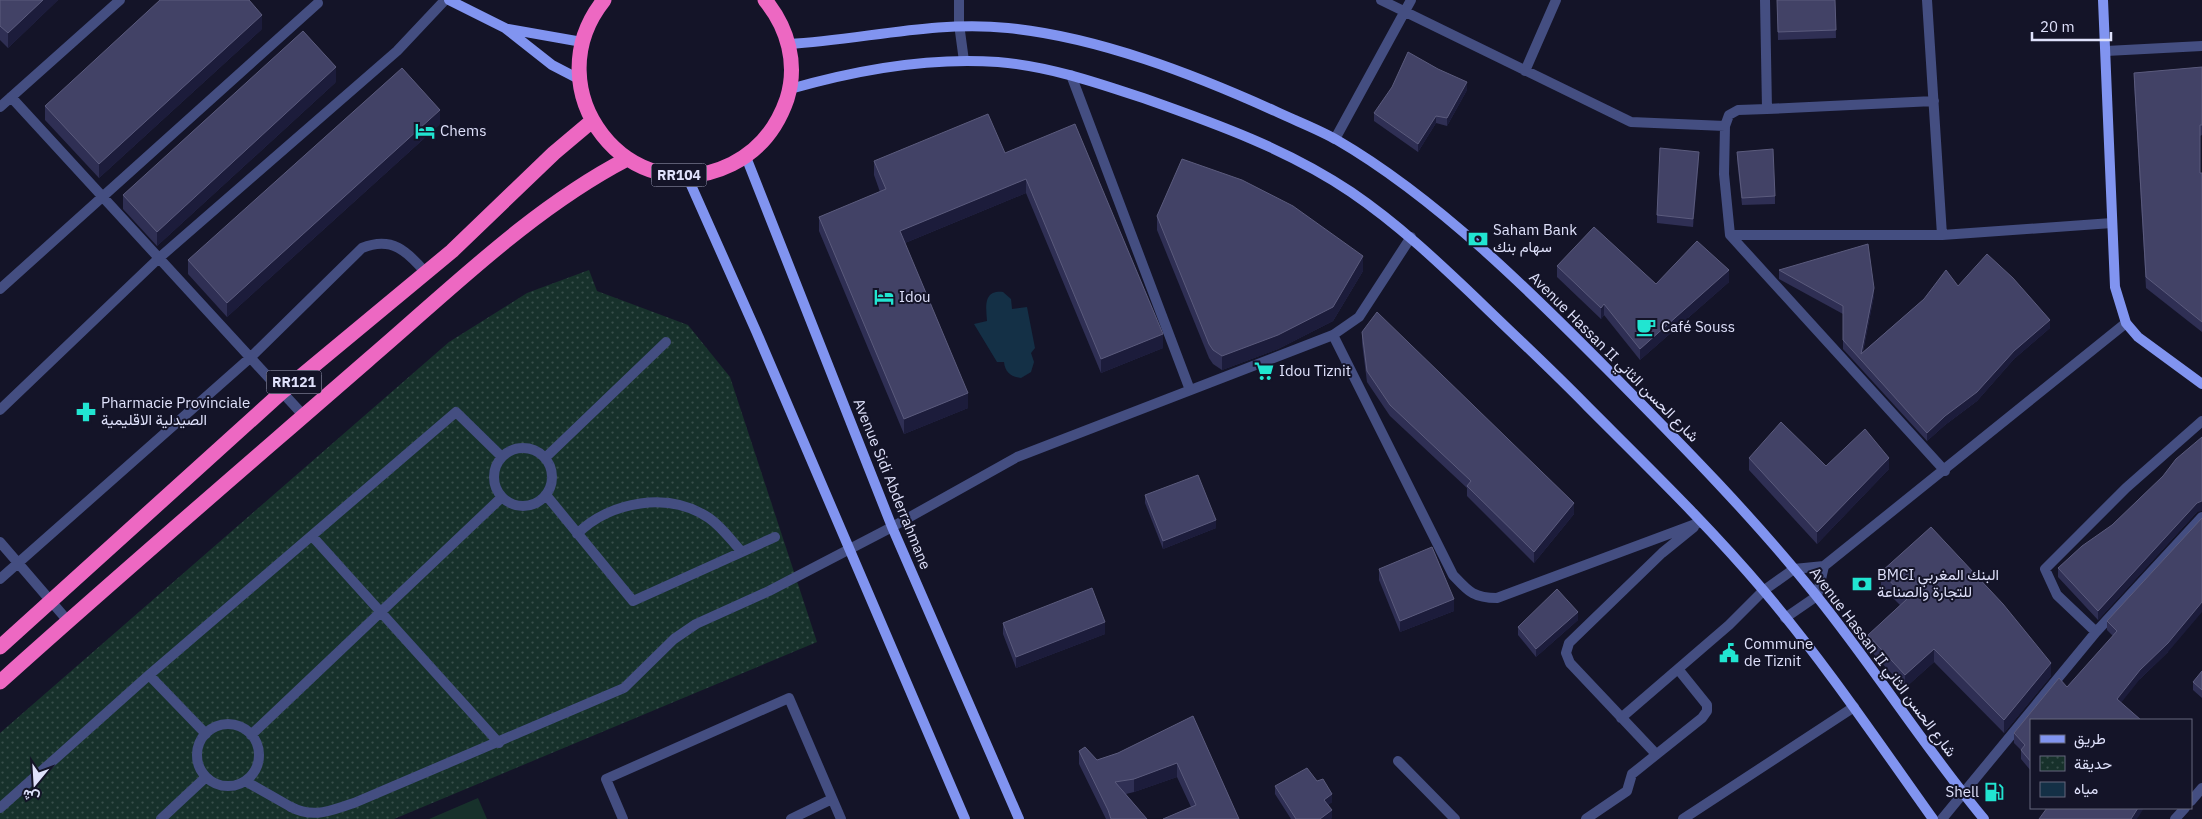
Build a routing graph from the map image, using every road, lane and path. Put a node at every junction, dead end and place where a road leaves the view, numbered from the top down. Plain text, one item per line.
1 (120, 0) edge
2 (447, 0) edge
3 (604, 0) edge
4 (766, 0) edge
5 (959, 0) edge
6 (1381, 0) edge
7 (1411, 0) edge
8 (1556, 0) edge
9 (1765, 0) edge
10 (1927, 0) edge
11 (2104, 0) edge
12 (317, 1) edge
13 (1405, 12) junction
14 (959, 24) junction
15 (505, 28) junction
16 (582, 42) junction
17 (789, 44) junction
18 (2202, 46) edge
19 (2106, 51) junction
20 (964, 61) junction
21 (1525, 71) junction
22 (1071, 75) junction
23 (579, 79) junction
24 (790, 89) junction
25 (12, 97) junction
26 (1934, 101) junction
27 (0, 107) edge
28 (1767, 109) junction
29 (592, 121) junction
30 (1724, 126) junction
31 (1335, 139) junction
32 (746, 157) junction
33 (627, 159) junction
34 (687, 176) junction
35 (104, 198) junction
36 (2112, 223) junction
37 (1730, 235) junction
38 (1942, 235) junction
39 (1411, 237) junction
40 (160, 258) junction
41 (426, 273) junction
42 (0, 289) edge
43 (2126, 323) junction
44 (1333, 335) junction
45 (666, 342) dead end
46 (251, 357) junction
47 (2200, 380) edge
48 (1190, 390) junction
49 (282, 392) junction
50 (0, 410) edge
51 (304, 416) junction
52 (2202, 421) edge
53 (502, 457) junction
54 (544, 458) junction
55 (1945, 471) junction
56 (546, 495) junction
57 (502, 497) junction
58 (2202, 517) edge
59 (1701, 522) junction
60 (892, 528) junction
61 (577, 534) junction
62 (312, 536) junction
63 (775, 537) dead end
64 (0, 542) edge
65 (849, 548) junction
66 (741, 552) junction
67 (18, 564) junction
68 (1824, 566) junction
69 (1794, 569) junction
70 (0, 579) edge
71 (1764, 590) junction
72 (1817, 596) junction
73 (52, 602) junction
74 (382, 611) junction
75 (1786, 618) junction
76 (68, 621) junction
77 (2096, 632) junction
78 (0, 647) edge
79 (1678, 669) junction
80 (149, 675) junction
81 (0, 682) edge
82 (1854, 707) junction
83 (1621, 718) junction
84 (206, 734) junction
85 (251, 735) junction
86 (499, 742) junction
87 (1656, 754) junction
88 (1398, 761) dead end
89 (206, 776) junction
90 (246, 781) junction
91 (2202, 788) edge
92 (1963, 794) junction
93 (832, 799) junction
94 (2192, 800) edge
95 (0, 808) edge
96 (2184, 809) edge
97 (161, 819) edge
98 (623, 819) edge
99 (791, 819) edge
100 (841, 819) edge
101 (966, 819) edge
102 (1019, 819) edge
103 (1455, 819) edge
104 (1586, 819) edge
105 (1683, 819) edge
106 (1933, 819) edge
107 (1942, 819) edge
108 (1984, 819) edge
109 (2175, 819) edge

1 - 25 street
2 - 15 main road
2 - 40 street
3 - 16 highway, RR104
4 - 17 highway, RR104
5 - 14 street
6 - 13 street
7 - 13 street
8 - 21 street
9 - 28 street
10 - 26 street
11 - 19 main road
12 - 35 street
13 - 21 street
13 - 31 street
14 - 17 main road, Avenue Hassan II شارع الحسن الثاني
14 - 20 street
14 - 31 main road, Avenue Hassan II شارع الحسن الثاني
15 - 16 main road
15 - 23 main road
16 - 23 highway, RR104
17 - 24 highway, RR104
18 - 19 street
19 - 36 main road
20 - 22 main road
20 - 24 main road
21 - 30 street
22 - 39 main road
22 - 48 street
23 - 29 highway, RR104
24 - 32 highway, RR104
25 - 27 street
25 - 35 street
26 - 28 street
26 - 38 street
28 - 30 street
29 - 33 highway, RR104
29 - 41 highway, RR121
30 - 37 street
31 - 69 main road, Avenue Hassan II شارع الحسن الثاني
32 - 34 highway, RR104
32 - 60 main road, Avenue Sidi Abderrahmane
33 - 34 highway, RR104
33 - 51 highway, RR121
34 - 65 main road
35 - 40 street
35 - 42 street
36 - 38 street
36 - 43 main road
37 - 38 street
37 - 55 street
39 - 44 street
39 - 59 main road
40 - 46 street
40 - 50 street
41 - 46 street
41 - 49 highway, RR121
43 - 47 main road
43 - 55 street
44 - 48 street
44 - 59 street
45 - 54 street
46 - 49 street
46 - 67 street
48 - 60 street
49 - 51 street
49 - 73 highway, RR121
51 - 76 highway, RR121
52 - 77 street
53 - 54 street
53 - 57 street
53 - 62 street
54 - 56 street
55 - 68 street
56 - 57 street
56 - 61 street
57 - 74 street
58 - 77 street
59 - 71 main road
59 - 83 street
60 - 65 street
60 - 102 main road, Avenue Sidi Abderrahmane
61 - 66 street
61 - 66 street
62 - 74 street
62 - 80 street
63 - 66 street
64 - 67 street
65 - 86 street
65 - 101 main road
67 - 70 street
67 - 73 street
68 - 69 street
68 - 72 street
69 - 71 street
69 - 72 main road, Avenue Hassan II شارع الحسن الثاني
71 - 75 main road
71 - 79 street
72 - 75 street
72 - 92 main road, Avenue Hassan II شارع الحسن الثاني
73 - 76 street
73 - 78 highway, RR121
74 - 85 street
74 - 86 street
75 - 82 main road
76 - 81 highway, RR121
77 - 92 street
79 - 83 street
79 - 87 street
80 - 84 street
80 - 95 street
82 - 105 street
82 - 106 main road
83 - 87 street
84 - 85 street
84 - 89 street
85 - 90 street
86 - 90 street
87 - 104 street
88 - 103 street
89 - 90 street
89 - 97 street
91 - 94 street
92 - 107 street
92 - 108 main road, Avenue Hassan II شارع الحسن الثاني
93 - 98 street
93 - 99 street
93 - 100 street
96 - 109 street

